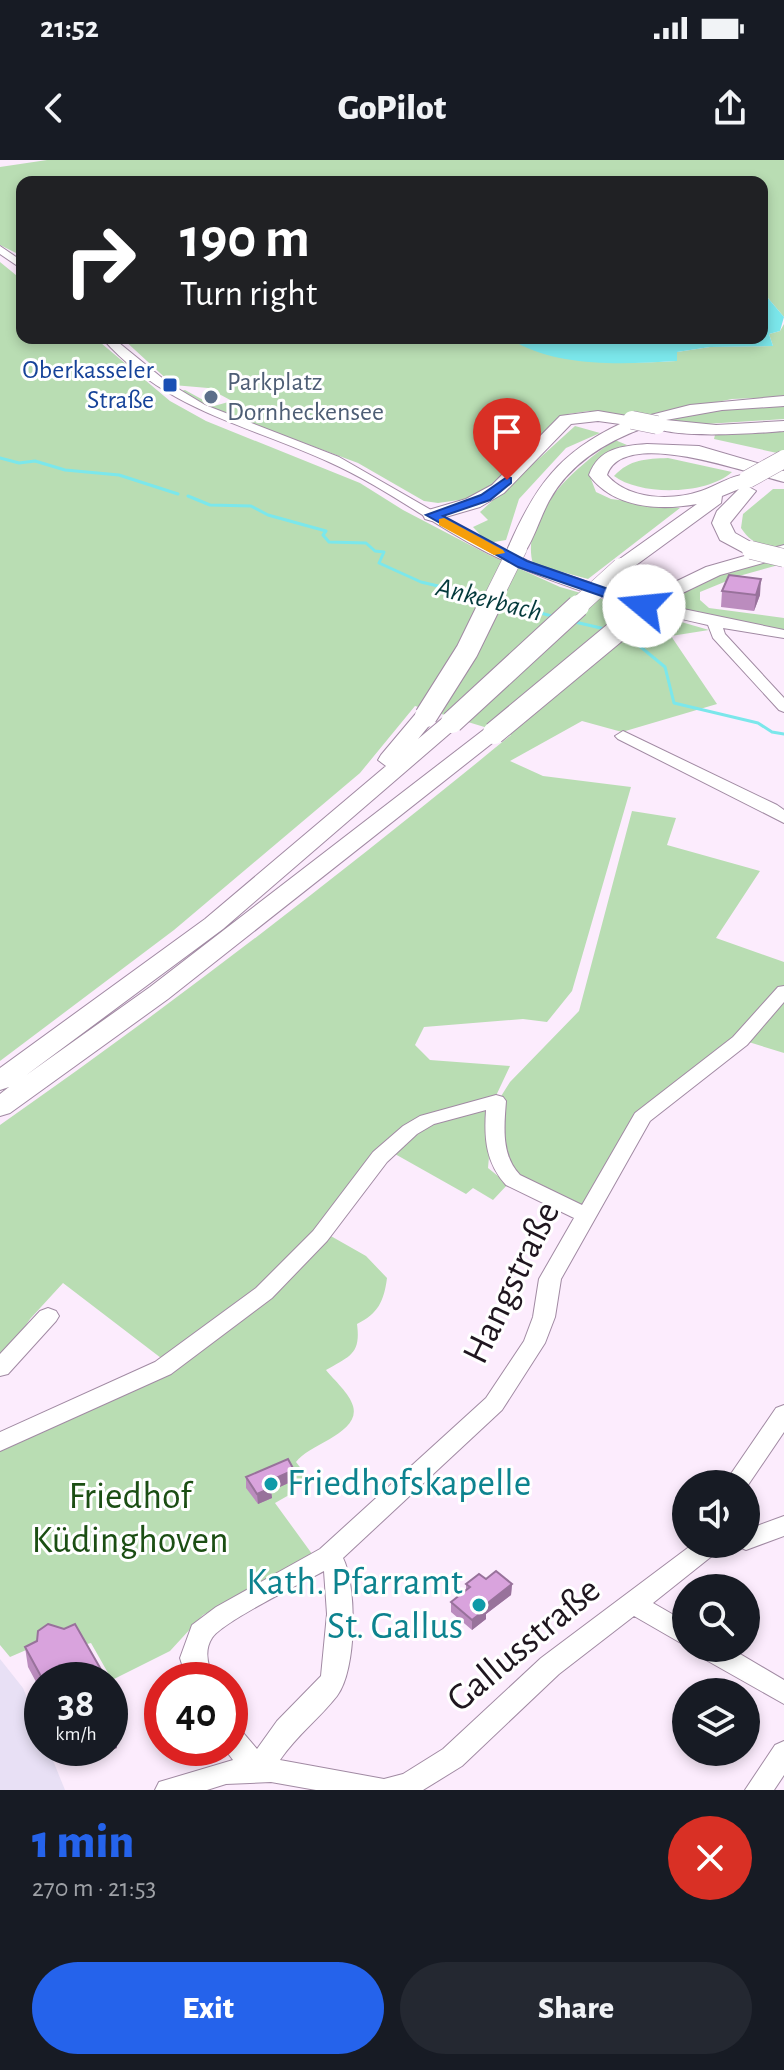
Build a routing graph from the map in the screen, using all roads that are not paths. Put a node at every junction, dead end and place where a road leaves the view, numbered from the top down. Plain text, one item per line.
1 (0, 249) edge
2 (16, 261) edge
3 (115, 344) edge
4 (784, 401) edge
5 (623, 424) junction
6 (784, 426) edge
7 (714, 456) junction
8 (784, 468) edge
9 (753, 484) junction
10 (432, 515) junction
11 (784, 551) edge
12 (784, 558) edge
13 (714, 623) junction
14 (784, 634) edge
15 (784, 707) edge
16 (461, 724) junction
17 (623, 736) dead end
18 (784, 818) edge
19 (329, 829) junction
20 (324, 864) junction
21 (784, 991) edge
22 (0, 1081) edge
23 (0, 1107) edge
24 (586, 1215) junction
25 (48, 1316) dead end
26 (0, 1368) edge
27 (784, 1414) edge
28 (0, 1442) edge
29 (746, 1470) edge
30 (784, 1526) edge
31 (760, 1535) edge
32 (329, 1556) junction
33 (696, 1558) edge
34 (632, 1603) junction
35 (672, 1627) edge
36 (194, 1662) edge
37 (732, 1662) edge
38 (784, 1693) edge
39 (784, 1753) edge
40 (248, 1758) edge
41 (258, 1770) junction
42 (169, 1790) edge
43 (384, 1790) edge
44 (759, 1790) edge

1 - 2 street
3 - 10 street
4 - 19 highway, bridge
5 - 6 highway
5 - 7 highway
5 - 8 highway
5 - 10 highway
7 - 8 highway
7 - 9 highway
8 - 9 highway
9 - 12 highway, bridge
9 - 16 highway
10 - 13 street
11 - 20 highway, bridge
13 - 14 street
13 - 15 street
16 - 19 highway
16 - 20 highway
17 - 18 street
19 - 22 highway
20 - 23 highway
21 - 24 street, Hangstraße
24 - 28 street
24 - 32 street, Hangstraße
25 - 26 street
27 - 29 street
30 - 31 street
32 - 36 street, Hangstraße
32 - 41 street
33 - 34 street, Gallusstraße
34 - 35 street
34 - 43 street, Gallusstraße
37 - 38 street
39 - 44 street
40 - 41 street
41 - 42 street
41 - 43 street

